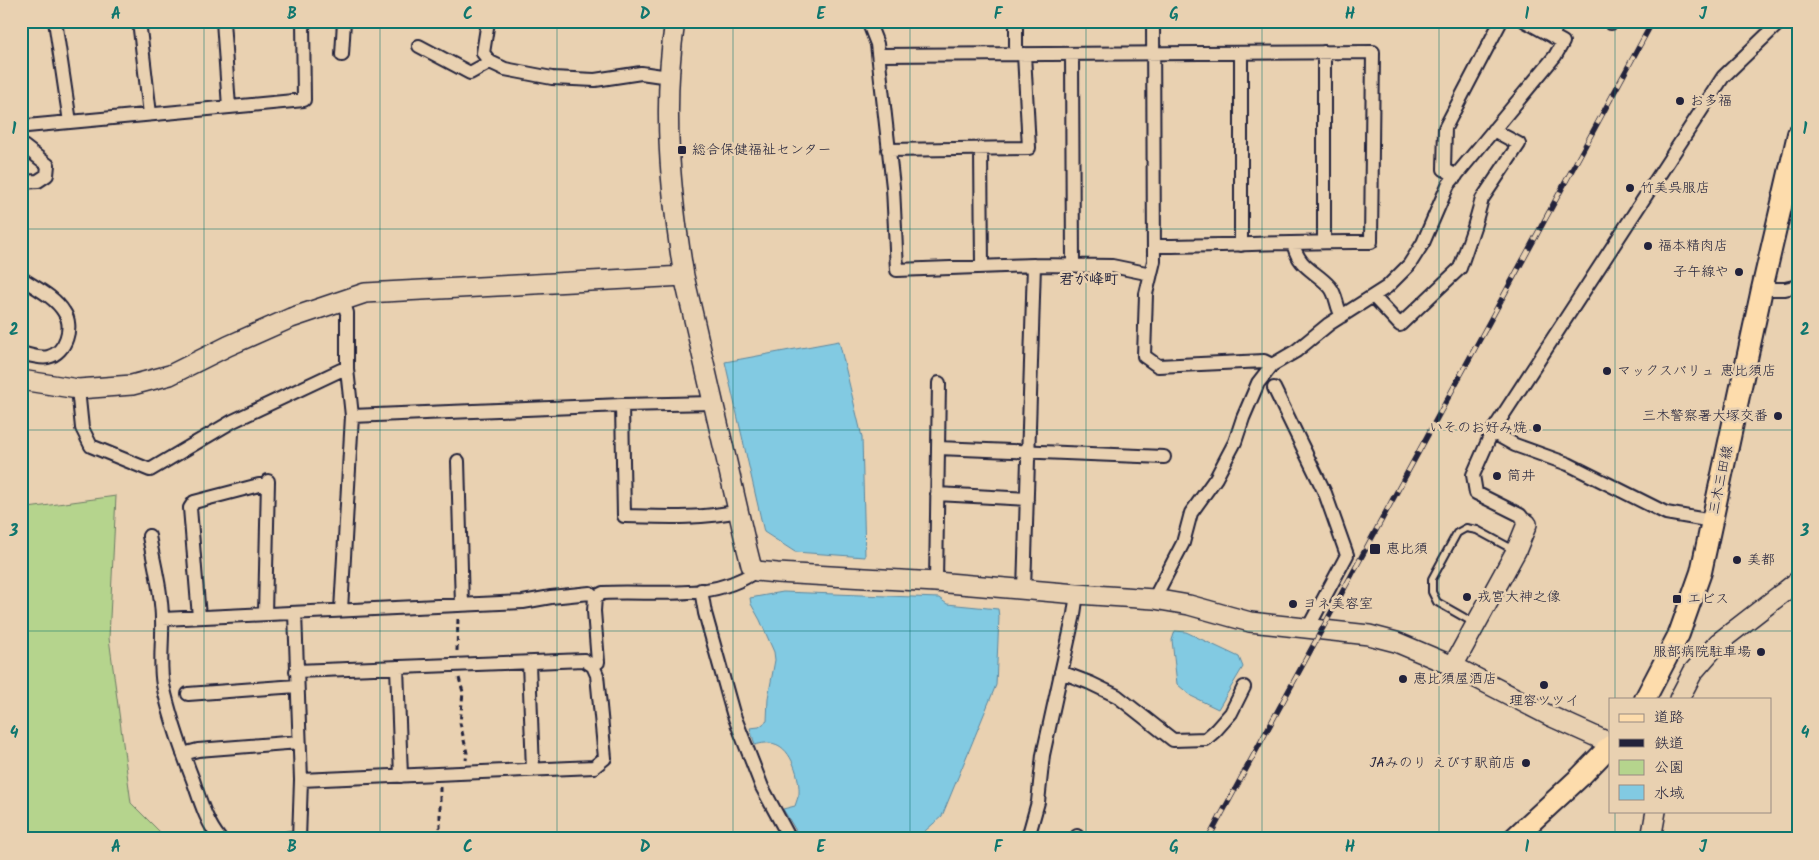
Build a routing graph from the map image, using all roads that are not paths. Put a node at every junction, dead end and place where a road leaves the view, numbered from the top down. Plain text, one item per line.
1 (54, 21) edge
2 (139, 21) edge
3 (223, 21) edge
4 (303, 21) edge
5 (344, 21) edge
6 (488, 21) edge
7 (675, 21) edge
8 (868, 21) edge
9 (1016, 21) edge
10 (1153, 21) edge
11 (1501, 21) edge
12 (1525, 21) edge
13 (1557, 21) edge
14 (1780, 21) edge
15 (1553, 36) junction
16 (419, 46) dead end
17 (1241, 52) junction
18 (1324, 52) junction
19 (1153, 53) junction
20 (1020, 54) junction
21 (1072, 54) junction
22 (342, 55) dead end
23 (879, 55) junction
24 (490, 62) junction
25 (669, 77) junction
26 (229, 107) junction
27 (150, 114) junction
28 (70, 122) junction
29 (21, 124) edge
30 (1494, 130) junction
31 (1798, 134) edge
32 (21, 144) edge
33 (981, 148) junction
34 (888, 150) junction
35 (1456, 176) junction
36 (21, 182) edge
37 (1324, 242) junction
38 (1293, 243) junction
39 (1241, 245) junction
40 (1154, 246) junction
41 (1034, 265) junction
42 (1073, 265) junction
43 (982, 266) junction
44 (1151, 274) junction
45 (684, 276) junction
46 (21, 278) edge
47 (1798, 286) edge
48 (1762, 290) junction
49 (1373, 296) junction
50 (343, 301) junction
51 (1342, 316) junction
52 (21, 353) edge
53 (1272, 365) junction
54 (347, 369) junction
55 (21, 380) edge
56 (939, 383) dead end
57 (1274, 388) dead end
58 (78, 389) junction
59 (714, 403) junction
60 (622, 404) junction
61 (352, 416) junction
62 (1492, 432) junction
63 (938, 448) junction
64 (1028, 452) junction
65 (1164, 457) dead end
66 (458, 461) dead end
67 (936, 494) junction
68 (1027, 498) junction
69 (739, 511) junction
70 (1712, 521) junction
71 (1527, 524) joint
72 (149, 536) dead end
73 (1516, 551) junction
74 (756, 571) junction
75 (1798, 581) edge
76 (936, 582) junction
77 (701, 590) junction
78 (1024, 590) junction
79 (1077, 594) junction
80 (595, 597) junction
81 (1154, 599) junction
82 (460, 604) junction
83 (341, 610) junction
84 (295, 612) junction
85 (265, 614) junction
86 (200, 617) junction
87 (162, 619) junction
88 (1475, 623) junction
89 (1308, 628) junction
90 (529, 662) junction
91 (593, 666) junction
92 (1453, 666) junction
93 (397, 668) junction
94 (296, 672) junction
95 (1062, 672) junction
96 (297, 686) junction
97 (1244, 687) dead end
98 (188, 694) dead end
99 (1645, 698) edge
100 (1680, 698) edge
101 (299, 742) junction
102 (1609, 742) edge
103 (1609, 747) edge
104 (183, 754) junction
105 (533, 770) junction
106 (401, 776) junction
107 (301, 780) junction
108 (1656, 812) edge
109 (1029, 834) dead end
110 (299, 838) edge
111 (220, 839) edge
112 (285, 839) edge
113 (790, 839) edge
114 (1513, 839) edge
115 (1652, 839) edge

1 - 28 street
2 - 27 street
3 - 26 street
4 - 26 street
5 - 22 street
6 - 24 street
7 - 25 street
8 - 23 street
9 - 20 street
10 - 19 street
11 - 35 street
12 - 15 street
13 - 15 street
14 - 62 street
15 - 30 street
16 - 24 street
17 - 18 street
17 - 19 street
17 - 39 street
18 - 37 street
18 - 37 street
19 - 21 street
19 - 40 street
20 - 21 street
20 - 23 street
20 - 33 street
21 - 42 street
23 - 34 street
24 - 25 street
25 - 45 street
26 - 27 street
27 - 28 street
28 - 29 street
30 - 35 street
30 - 49 street
31 - 48 main road, 三木三田線
32 - 36 street
33 - 34 street
33 - 43 street
34 - 43 street
35 - 49 street
37 - 38 street
38 - 39 street
38 - 51 street
39 - 40 street
40 - 44 street
41 - 42 street
41 - 43 street
41 - 64 street
42 - 44 street
44 - 53 street
45 - 50 street
45 - 59 street
46 - 52 street
47 - 48 street
48 - 70 main road, 三木三田線
49 - 51 street
50 - 54 street
50 - 58 street
51 - 53 street
53 - 81 street
54 - 58 street
54 - 61 street
55 - 58 street
56 - 63 street
57 - 89 street
59 - 60 street
59 - 69 street
60 - 61 street
60 - 69 street
61 - 83 street
62 - 70 street
62 - 71 street
63 - 64 street
63 - 67 street
64 - 65 street
64 - 68 street
66 - 82 street
67 - 68 street
67 - 76 street
68 - 78 street
69 - 74 street
70 - 99 main road, 三木三田線
71 - 73 street
72 - 87 street
73 - 88 street
73 - 88 lane
74 - 76 street
74 - 77 street
75 - 100 street
76 - 78 street
77 - 80 street
77 - 113 street
78 - 79 street
79 - 81 street
79 - 95 street
80 - 82 street
80 - 91 street
81 - 89 street
82 - 83 street
83 - 84 street
84 - 85 street
84 - 94 street
85 - 86 street
85 - 86 street
86 - 87 street
87 - 104 street
88 - 92 street
89 - 92 street
90 - 91 street
90 - 93 street
90 - 105 street
91 - 105 street
92 - 102 street
93 - 94 street
93 - 106 street
94 - 96 street
95 - 97 street
95 - 109 street
96 - 98 street
96 - 101 street
101 - 104 street
101 - 107 street
103 - 114 main road
104 - 111 street
105 - 106 street
106 - 107 street
107 - 110 street
108 - 115 street
110 - 112 street

